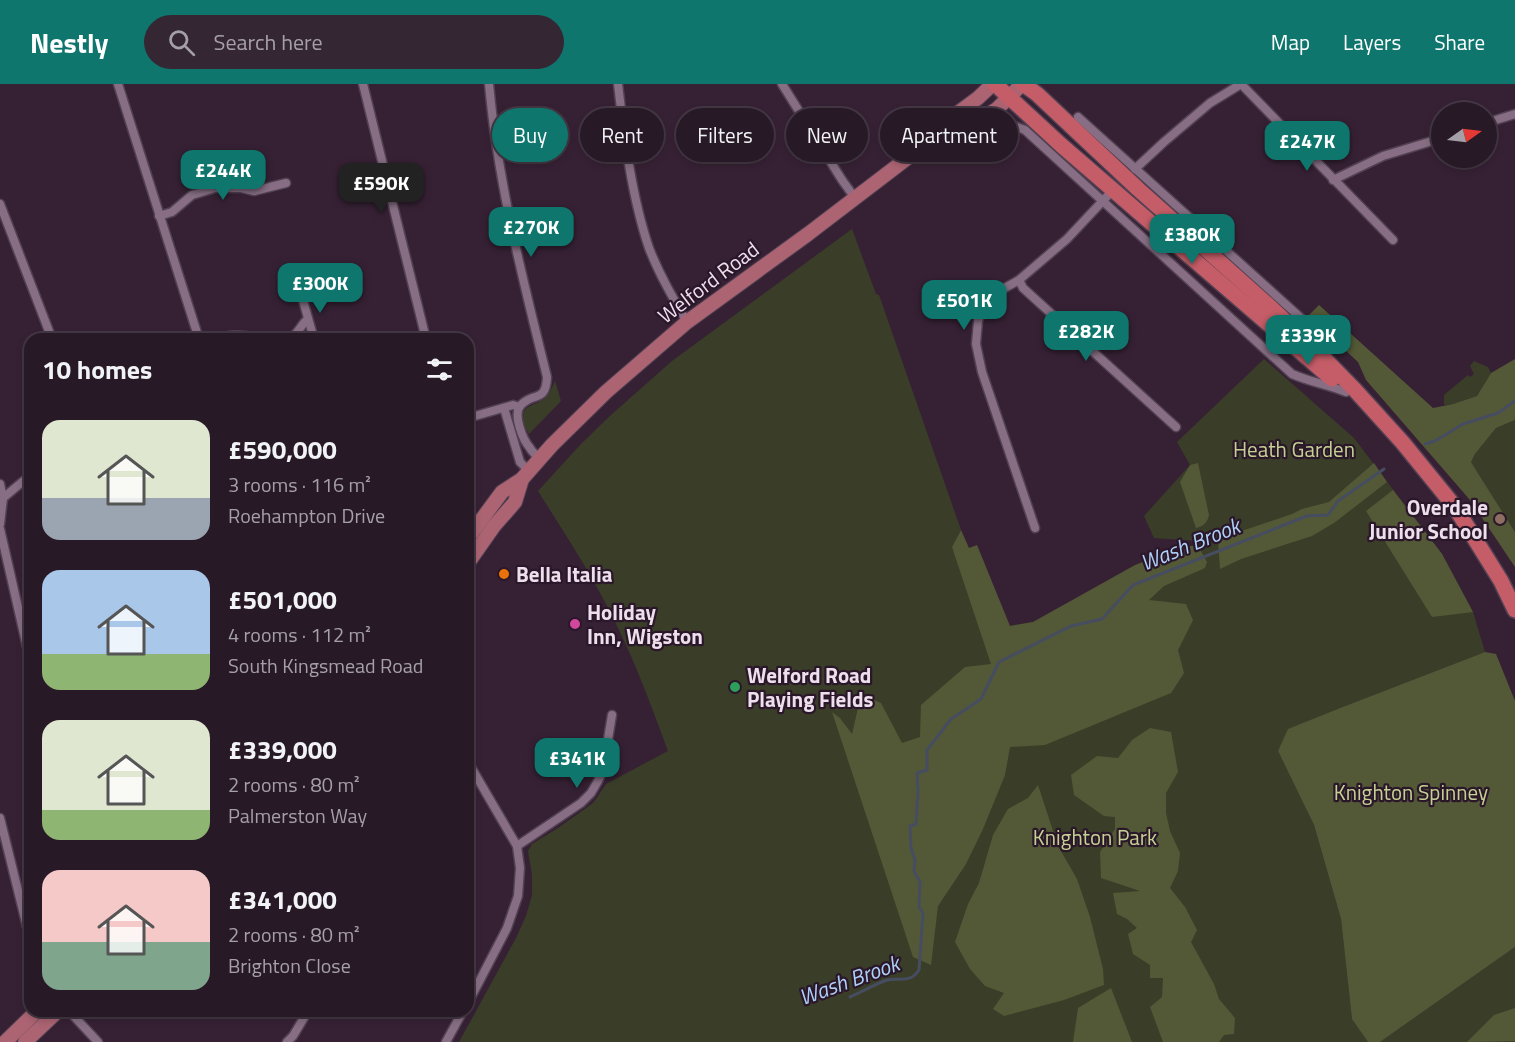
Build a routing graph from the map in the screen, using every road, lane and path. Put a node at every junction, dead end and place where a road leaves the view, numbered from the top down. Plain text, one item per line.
1 (118, 84) edge
2 (363, 84) edge
3 (489, 84) edge
4 (618, 84) edge
5 (782, 84) edge
6 (994, 84) edge
7 (1022, 84) edge
8 (1241, 84) edge
9 (1009, 97) junction
10 (965, 108) edge
11 (998, 108) edge
12 (1515, 114) edge
13 (1078, 117) dead end
14 (1497, 120) edge
15 (1018, 127) edge
16 (1431, 141) edge
17 (1089, 144) junction
18 (902, 162) edge
19 (1136, 170) junction
20 (1333, 180) junction
21 (286, 183) dead end
22 (1108, 195) junction
23 (855, 198) junction
24 (0, 204) edge
25 (159, 216) junction
26 (1393, 240) dead end
27 (1019, 280) junction
28 (302, 297) dead end
29 (308, 319) junction
30 (687, 322) junction
31 (50, 333) edge
32 (196, 333) edge
33 (298, 333) edge
34 (312, 333) edge
35 (425, 333) edge
36 (1333, 347) dead end
37 (1346, 392) junction
38 (507, 407) junction
39 (519, 407) junction
40 (474, 416) edge
41 (1385, 424) junction
42 (1176, 427) dead end
43 (540, 459) junction
44 (526, 475) junction
45 (24, 482) edge
46 (0, 484) edge
47 (2, 504) edge
48 (0, 524) edge
49 (1035, 528) dead end
50 (0, 529) edge
51 (474, 530) edge
52 (474, 554) edge
53 (1515, 610) edge
54 (24, 634) edge
55 (612, 715) dead end
56 (474, 772) edge
57 (0, 818) edge
58 (517, 846) junction
59 (4, 853) edge
60 (24, 919) edge
61 (474, 991) edge
62 (31, 1017) edge
63 (52, 1017) edge
64 (75, 1017) edge
65 (304, 1017) edge
66 (461, 1017) edge
67 (5, 1042) edge
68 (25, 1042) edge
69 (98, 1042) edge
70 (287, 1042) edge
71 (446, 1042) edge

1 - 25 street
2 - 35 street
3 - 39 street
4 - 30 street
5 - 23 street
6 - 9 highway
6 - 10 main road, Welford Road
7 - 9 main road, Welford Road
7 - 17 highway
8 - 19 street
8 - 20 street
9 - 11 main road, Welford Road
9 - 22 highway
12 - 14 street
13 - 19 street
15 - 22 street
16 - 20 street
17 - 22 highway
17 - 41 highway
18 - 23 main road, Welford Road
19 - 36 street
20 - 26 street
21 - 25 street
22 - 27 street
22 - 37 highway
22 - 37 street
23 - 30 main road, Welford Road
24 - 31 street
25 - 32 street
27 - 42 street
27 - 49 street
28 - 29 street
29 - 33 street
29 - 34 street
30 - 43 main road, Welford Road
37 - 41 highway
38 - 39 street
38 - 40 street
38 - 44 street
39 - 43 street
41 - 53 highway
43 - 44 main road, Welford Road
44 - 51 main road
44 - 52 main road
45 - 47 street
46 - 47 street
47 - 48 street
50 - 54 street
55 - 58 street
56 - 58 street
57 - 59 street
58 - 61 street
59 - 60 street
62 - 67 main road
63 - 68 main road
64 - 69 street
65 - 70 street
66 - 71 street

